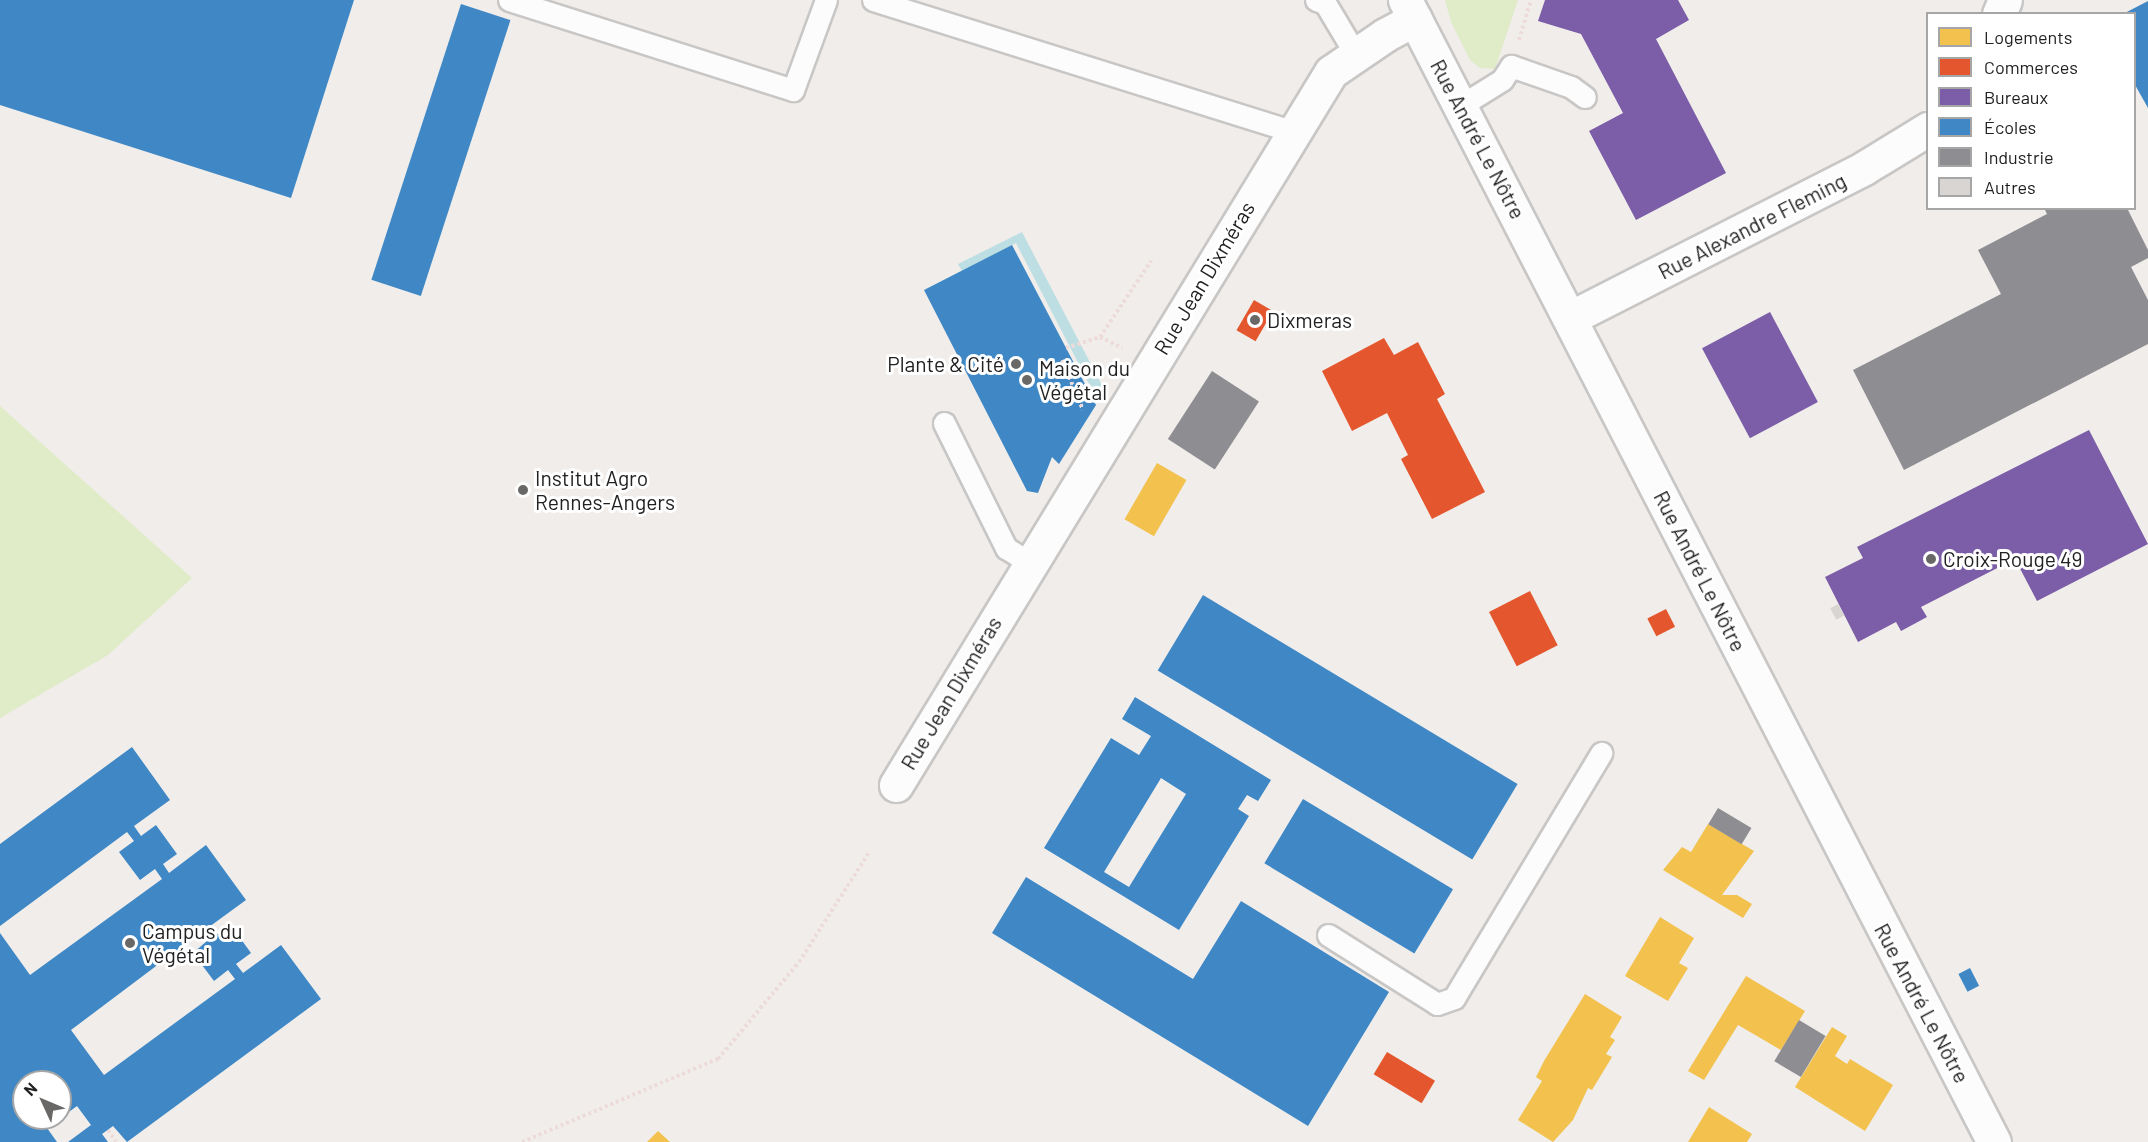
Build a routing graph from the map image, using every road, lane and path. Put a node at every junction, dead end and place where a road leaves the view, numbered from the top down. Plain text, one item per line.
1 (509, 0) edge
2 (825, 0) edge
3 (873, 0) edge
4 (1316, 0) edge
5 (1531, 0) edge
6 (1410, 10) edge
7 (1356, 55) junction
8 (1511, 66) junction
9 (1585, 97) dead end
10 (1460, 106) junction
11 (1926, 130) edge
12 (1293, 132) junction
13 (1151, 261) dead end
14 (1572, 317) junction
15 (1100, 337) junction
16 (1068, 348) dead end
17 (1126, 350) dead end
18 (1062, 360) dead end
19 (1086, 419) dead end
20 (944, 423) dead end
21 (1030, 563) junction
22 (1601, 753) dead end
23 (896, 785) dead end
24 (870, 851) dead end
25 (1328, 935) dead end
26 (108, 1130) dead end
27 (116, 1142) edge
28 (522, 1142) edge
29 (1994, 1142) edge

1 - 2 lane
3 - 12 lane
4 - 7 lane
5 - 8 path
6 - 7 street, Rue Jean Dixméras
6 - 10 street, Rue André Le Nôtre
7 - 12 street, Rue Jean Dixméras
8 - 9 lane
8 - 10 lane
10 - 14 street, Rue André Le Nôtre
11 - 14 street, Rue Alexandre Fleming
12 - 21 street, Rue Jean Dixméras
13 - 15 path
14 - 29 street, Rue André Le Nôtre
15 - 16 path
15 - 17 path
18 - 19 path
20 - 21 lane
21 - 23 street, Rue Jean Dixméras
22 - 25 lane
24 - 28 path
26 - 27 path

